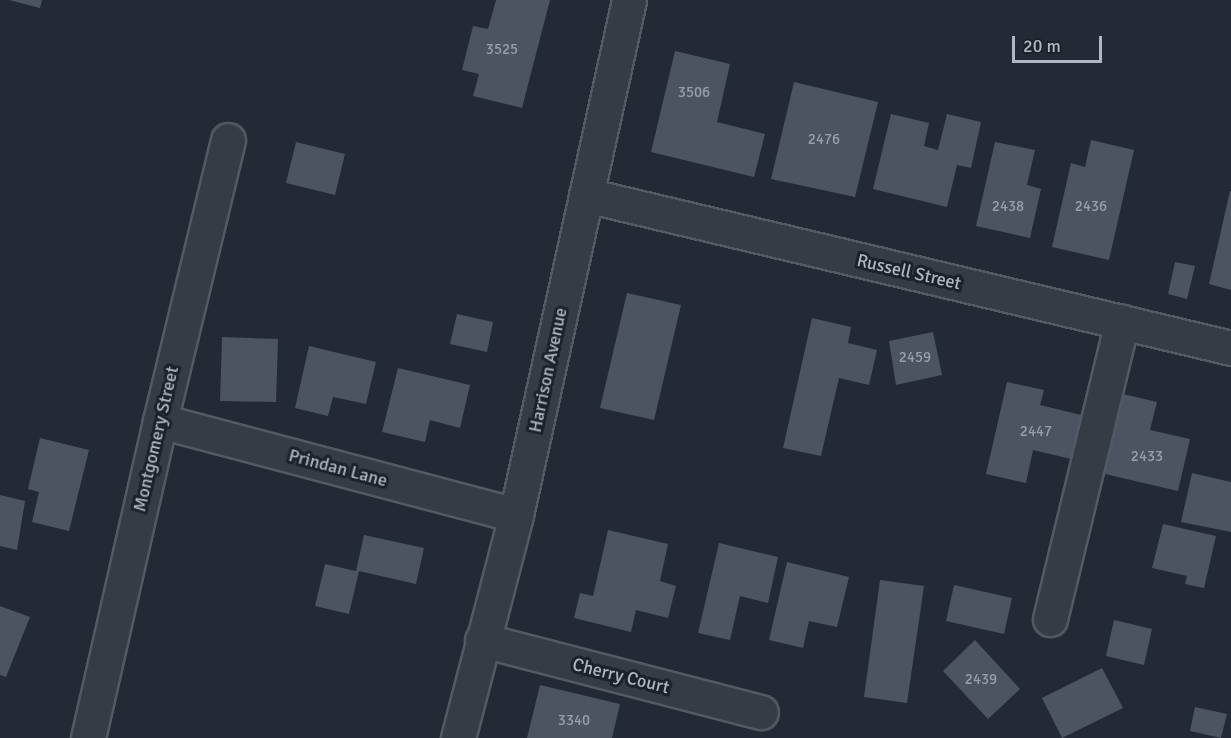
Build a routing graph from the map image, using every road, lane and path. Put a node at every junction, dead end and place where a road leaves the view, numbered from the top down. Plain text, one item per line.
1 (629, 0) edge
2 (228, 140) dead end
3 (586, 195) junction
4 (1122, 322) junction
5 (1231, 348) edge
6 (160, 421) junction
7 (516, 515) junction
8 (1050, 619) dead end
9 (482, 640) junction
10 (762, 712) dead end
11 (87, 738) edge
12 (458, 738) edge

1 - 3 street, Harrison Avenue
2 - 6 street, Montgomery Street
3 - 4 street, Russell Street
3 - 7 street, Harrison Avenue
4 - 5 street, Russell Street
4 - 8 street
6 - 7 street, Prindan Lane
6 - 11 street, Montgomery Street
7 - 9 street, Harrison Avenue
9 - 10 street, Cherry Court
9 - 12 street, Harrison Avenue

